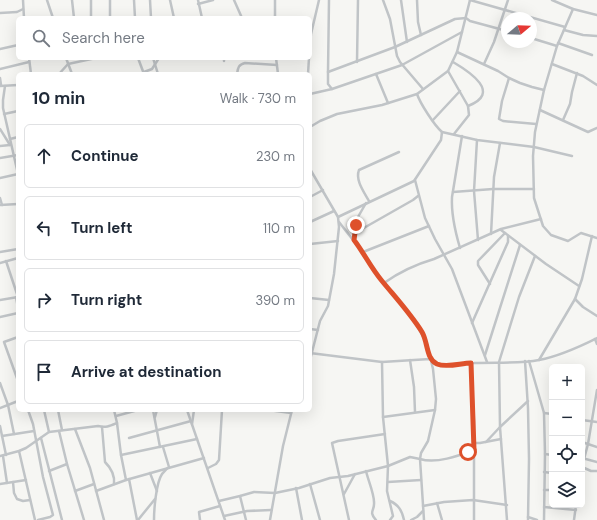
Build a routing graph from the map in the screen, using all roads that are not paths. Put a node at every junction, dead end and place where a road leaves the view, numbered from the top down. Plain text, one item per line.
1 (23, 0) edge
2 (47, 0) edge
3 (72, 0) edge
4 (91, 0) edge
5 (110, 0) edge
6 (134, 0) edge
7 (150, 0) edge
8 (170, 0) edge
9 (198, 0) edge
10 (213, 0) edge
11 (234, 0) edge
12 (275, 0) edge
13 (319, 0) edge
14 (329, 0) edge
15 (358, 0) edge
16 (383, 0) edge
17 (401, 0) edge
18 (417, 0) edge
19 (470, 0) edge
20 (508, 0) edge
21 (552, 0) edge
22 (198, 4) junction
23 (24, 9) junction
24 (573, 9) junction
25 (504, 11) junction
26 (17, 12) junction
27 (0, 13) edge
28 (597, 15) edge
29 (23, 16) edge
30 (24, 16) edge
31 (52, 16) edge
32 (74, 16) edge
33 (92, 16) edge
34 (110, 16) edge
35 (135, 16) edge
36 (151, 16) edge
37 (174, 16) edge
38 (201, 16) edge
39 (241, 16) edge
40 (275, 16) edge
41 (466, 18) junction
42 (565, 28) junction
43 (499, 29) junction
44 (312, 30) edge
45 (462, 32) junction
46 (421, 35) junction
47 (597, 36) edge
48 (537, 40) edge
49 (407, 42) junction
50 (16, 45) edge
51 (558, 45) junction
52 (395, 47) junction
53 (0, 49) edge
54 (457, 52) junction
55 (592, 55) dead end
56 (29, 60) edge
57 (67, 60) edge
58 (79, 60) edge
59 (139, 60) edge
60 (154, 60) edge
61 (158, 60) edge
62 (276, 60) edge
63 (309, 60) edge
64 (357, 62) junction
65 (454, 62) junction
66 (68, 64) junction
67 (484, 64) junction
68 (552, 64) junction
69 (155, 65) junction
70 (277, 65) junction
71 (402, 65) junction
72 (0, 69) edge
73 (448, 71) junction
74 (31, 72) edge
75 (61, 72) edge
76 (71, 72) edge
77 (144, 72) edge
78 (146, 72) edge
79 (157, 72) edge
80 (237, 72) edge
81 (278, 72) edge
82 (308, 72) edge
83 (328, 72) junction
84 (577, 73) junction
85 (376, 74) junction
86 (0, 78) edge
87 (509, 78) junction
88 (328, 84) junction
89 (16, 85) edge
90 (597, 85) edge
91 (1, 86) edge
92 (5, 86) junction
93 (332, 89) junction
94 (424, 89) junction
95 (325, 90) junction
96 (544, 90) junction
97 (460, 91) junction
98 (312, 93) edge
99 (417, 94) junction
100 (388, 103) junction
101 (2, 105) edge
102 (468, 106) junction
103 (540, 110) junction
104 (16, 111) edge
105 (4, 114) junction
106 (433, 120) junction
107 (563, 120) junction
108 (536, 124) junction
109 (7, 126) junction
110 (312, 126) edge
111 (0, 128) edge
112 (597, 128) edge
113 (442, 132) junction
114 (454, 134) junction
115 (462, 136) junction
116 (16, 138) edge
117 (10, 139) junction
118 (477, 140) junction
119 (500, 143) junction
120 (11, 145) junction
121 (0, 146) edge
122 (534, 147) junction
123 (399, 152) dead end
124 (16, 155) edge
125 (572, 156) dead end
126 (0, 158) edge
127 (312, 172) edge
128 (16, 174) edge
129 (0, 178) edge
130 (414, 180) junction
131 (493, 189) junction
132 (534, 189) junction
133 (323, 190) junction
134 (474, 191) junction
135 (453, 192) junction
136 (312, 196) edge
137 (418, 196) junction
138 (0, 198) edge
139 (367, 202) junction
140 (16, 204) edge
141 (1, 205) edge
142 (334, 211) junction
143 (338, 217) junction
144 (541, 219) junction
145 (312, 221) edge
146 (339, 222) junction
147 (492, 225) junction
148 (429, 226) junction
149 (501, 229) junction
150 (496, 232) junction
151 (355, 233) junction
152 (490, 234) junction
153 (507, 234) junction
154 (592, 236) junction
155 (597, 238) edge
156 (354, 240) junction
157 (478, 240) junction
158 (514, 240) junction
159 (338, 241) junction
160 (508, 242) junction
161 (312, 244) edge
162 (520, 245) junction
163 (460, 248) junction
164 (16, 249) edge
165 (0, 252) edge
166 (363, 252) junction
167 (444, 254) junction
168 (535, 256) junction
169 (16, 258) edge
170 (6, 261) junction
171 (0, 263) edge
172 (384, 283) junction
173 (490, 285) junction
174 (580, 286) junction
175 (16, 294) edge
176 (16, 297) edge
177 (312, 298) edge
178 (575, 299) junction
179 (0, 300) edge
180 (329, 300) junction
181 (16, 313) edge
182 (597, 316) edge
183 (0, 317) edge
184 (472, 323) junction
185 (312, 329) edge
186 (318, 330) junction
187 (16, 338) edge
188 (596, 339) edge
189 (4, 342) junction
190 (0, 343) edge
191 (597, 344) edge
192 (312, 350) edge
193 (312, 353) edge
194 (485, 355) junction
195 (430, 358) junction
196 (410, 360) junction
197 (539, 360) junction
198 (527, 361) junction
199 (382, 362) junction
200 (487, 362) junction
201 (499, 362) junction
202 (471, 363) junction
203 (16, 375) edge
204 (0, 383) edge
205 (597, 390) edge
206 (528, 401) junction
207 (16, 402) edge
208 (8, 405) junction
209 (0, 408) edge
210 (435, 410) junction
211 (29, 412) edge
212 (44, 412) edge
213 (59, 412) edge
214 (115, 412) edge
215 (131, 412) edge
216 (153, 412) edge
217 (156, 412) edge
218 (188, 412) edge
219 (194, 412) edge
220 (222, 412) edge
221 (280, 412) edge
222 (416, 412) junction
223 (544, 413) junction
224 (291, 414) joint
225 (549, 414) edge
226 (116, 416) junction
227 (383, 417) junction
228 (154, 418) junction
229 (585, 421) edge
230 (592, 422) junction
231 (597, 422) edge
232 (117, 423) junction
233 (192, 423) junction
234 (0, 426) edge
235 (102, 427) junction
236 (500, 427) junction
237 (75, 429) junction
238 (60, 430) junction
239 (157, 430) junction
240 (34, 431) junction
241 (49, 432) junction
242 (14, 434) junction
243 (385, 434) junction
244 (2, 436) junction
245 (41, 438) junction
246 (129, 438) dead end
247 (197, 439) junction
248 (501, 439) junction
249 (36, 441) junction
250 (486, 442) junction
251 (474, 443) junction
252 (480, 443) junction
253 (585, 443) edge
254 (588, 444) junction
255 (162, 447) junction
256 (474, 448) junction
257 (597, 448) edge
258 (19, 451) junction
259 (585, 452) edge
260 (545, 454) junction
261 (549, 455) edge
262 (3, 456) edge
263 (121, 456) junction
264 (204, 458) junction
265 (420, 459) junction
266 (585, 459) edge
267 (597, 462) edge
268 (67, 464) junction
269 (388, 466) junction
270 (169, 467) junction
271 (208, 468) junction
272 (585, 468) edge
273 (49, 471) junction
274 (366, 471) junction
275 (597, 471) edge
276 (544, 472) junction
277 (150, 473) junction
278 (549, 473) edge
279 (355, 474) junction
280 (340, 477) junction
281 (127, 479) junction
282 (26, 480) junction
283 (421, 480) junction
284 (13, 482) junction
285 (388, 482) junction
286 (7, 483) junction
287 (0, 484) edge
288 (94, 484) junction
289 (114, 484) junction
290 (310, 484) junction
291 (296, 488) junction
292 (75, 490) junction
293 (544, 490) junction
294 (549, 490) edge
295 (96, 491) junction
296 (157, 493) junction
297 (275, 493) junction
298 (344, 495) junction
299 (240, 496) junction
300 (155, 499) junction
301 (30, 500) junction
302 (389, 500) junction
303 (474, 500) junction
304 (219, 501) junction
305 (437, 503) junction
306 (507, 505) junction
307 (220, 506) junction
308 (544, 507) junction
309 (423, 508) junction
310 (271, 510) junction
311 (576, 510) joint
312 (244, 511) junction
313 (224, 516) junction
314 (528, 518) edge
315 (36, 520) edge
316 (62, 520) edge
317 (84, 520) edge
318 (104, 520) edge
319 (136, 520) edge
320 (154, 520) edge
321 (200, 520) edge
322 (225, 520) edge
323 (246, 520) edge
324 (270, 520) edge
325 (302, 520) edge
326 (320, 520) edge
327 (349, 520) edge
328 (376, 520) edge
329 (390, 520) edge
330 (404, 520) edge
331 (411, 520) edge
332 (424, 520) edge
333 (442, 520) edge
334 (474, 520) edge
335 (507, 520) edge
336 (537, 520) edge
337 (544, 520) edge
338 (574, 520) edge

1 - 23 street
2 - 31 street
3 - 32 street
4 - 33 street
5 - 34 street
6 - 35 street
7 - 36 street
8 - 37 street
9 - 22 street
10 - 22 street
11 - 39 street
12 - 40 street
13 - 44 street
14 - 83 street
15 - 64 street
16 - 52 street
17 - 49 street
18 - 46 street
19 - 25 street
19 - 41 street
20 - 25 street
21 - 24 street
22 - 38 street
23 - 26 street
23 - 30 street
24 - 28 street
24 - 42 street
25 - 42 street
25 - 43 street
26 - 27 street
26 - 29 street
41 - 43 street
41 - 45 street
41 - 46 street
42 - 47 street
42 - 51 street
43 - 67 street
45 - 54 street
45 - 71 street
46 - 49 street
48 - 51 street
49 - 52 street
50 - 53 street
51 - 55 street
51 - 68 street
52 - 64 street
52 - 71 street
54 - 65 street
54 - 67 street
56 - 72 street
56 - 74 street
57 - 66 street
58 - 66 street
59 - 77 street
60 - 69 street
61 - 69 street
62 - 70 street
63 - 82 street
64 - 83 street
65 - 73 street
65 - 102 street
66 - 75 street
66 - 76 street
67 - 87 street
68 - 84 street
68 - 96 street
69 - 78 street
69 - 79 street
70 - 80 street
70 - 81 street
71 - 85 street
71 - 94 street
73 - 94 street
73 - 97 street
83 - 88 street
84 - 90 street
84 - 107 street
85 - 93 street
85 - 100 street
86 - 91 street
87 - 96 street
87 - 108 street
88 - 93 street
88 - 95 street
89 - 92 street
91 - 92 street
92 - 101 street
93 - 95 street
94 - 99 street
95 - 98 street
96 - 103 street
97 - 102 street
97 - 106 street
99 - 100 street
99 - 106 street
100 - 110 street
101 - 105 street
102 - 114 street
103 - 107 street
103 - 108 street
104 - 105 street
105 - 109 street
106 - 113 street
107 - 112 street
108 - 122 street
109 - 111 street
109 - 117 street
111 - 120 street
113 - 114 street
113 - 130 street
114 - 115 street
115 - 118 street
115 - 135 street
116 - 117 street
117 - 120 street
118 - 119 street
118 - 134 street
119 - 122 street
119 - 131 street
120 - 121 street
120 - 124 street
122 - 125 street
122 - 132 street
123 - 139 street
124 - 126 street
127 - 133 street
128 - 129 street
130 - 137 street
130 - 139 street
131 - 132 street
131 - 134 street
131 - 147 street
132 - 144 street
133 - 136 street
133 - 142 street
134 - 135 street
134 - 157 street
135 - 163 street
137 - 148 street
137 - 151 street
138 - 141 street
139 - 143 street
139 - 151 street
140 - 141 street
142 - 143 street
142 - 145 street
143 - 146 street
144 - 149 street
144 - 154 street
146 - 156 street
146 - 159 street
147 - 150 street
147 - 152 street
148 - 166 street
148 - 167 street
149 - 150 street
149 - 153 street
150 - 152 street
151 - 156 street
152 - 157 street
153 - 158 street
153 - 160 street
153 - 173 street
154 - 155 street
154 - 174 street
156 - 166 street
157 - 163 street
158 - 160 street
158 - 162 street
159 - 161 street
159 - 180 street
160 - 173 street
162 - 168 street
162 - 194 street
163 - 167 street
164 - 165 street
166 - 172 street
167 - 172 street
167 - 184 street
168 - 174 street
168 - 201 street
169 - 170 street
170 - 171 street
170 - 175 street
172 - 195 street
173 - 184 street
174 - 178 street
176 - 179 street
177 - 180 street
178 - 182 street
178 - 197 street
180 - 186 street
181 - 183 street
184 - 194 street
185 - 186 street
186 - 192 street
187 - 189 street
188 - 191 street
188 - 197 street
189 - 190 street
189 - 203 street
193 - 199 street
194 - 200 street
195 - 196 street
195 - 202 street
195 - 210 street
196 - 199 street
196 - 222 street
197 - 198 street
198 - 201 street
198 - 206 street
198 - 223 street
199 - 227 street
200 - 201 street
200 - 202 street
201 - 236 street
202 - 251 street
204 - 208 street
205 - 230 street
206 - 236 street
206 - 314 street
207 - 208 street
208 - 209 street
208 - 242 street
210 - 222 street
210 - 265 street
211 - 240 street
212 - 241 street
213 - 238 street
214 - 226 street
215 - 226 street
216 - 228 street
217 - 228 street
218 - 233 street
219 - 233 street
220 - 271 street
221 - 224 street
222 - 227 street
223 - 225 street
223 - 260 street
224 - 297 street
226 - 232 street
227 - 243 street
228 - 239 street
229 - 230 street
230 - 231 street
230 - 254 street
232 - 235 street
232 - 263 street
233 - 239 street
233 - 247 street
234 - 244 street
235 - 237 street
235 - 289 street
236 - 248 street
236 - 250 street
237 - 238 street
237 - 288 street
238 - 241 street
238 - 268 street
239 - 246 street
239 - 255 street
240 - 242 street
240 - 249 street
241 - 245 street
242 - 244 street
243 - 269 street
243 - 280 street
244 - 262 street
245 - 249 street
245 - 273 street
247 - 255 street
247 - 264 street
248 - 250 street
248 - 306 street
249 - 258 street
249 - 315 street
250 - 252 street
251 - 252 street
251 - 256 street
252 - 256 street
253 - 254 street
254 - 257 street
254 - 259 street
255 - 263 street
255 - 270 street
256 - 265 street
256 - 303 street
258 - 262 street
258 - 282 street
260 - 261 street
260 - 276 street
262 - 286 street
263 - 281 street
264 - 270 street
264 - 271 street
265 - 269 street
265 - 283 street
266 - 267 street
268 - 273 street
268 - 292 street
269 - 274 street
269 - 285 street
270 - 277 street
270 - 296 street
271 - 304 street
272 - 275 street
273 - 316 street
274 - 279 street
274 - 328 street
276 - 278 street
276 - 293 street
277 - 281 street
277 - 296 street
279 - 280 street
279 - 298 street
280 - 290 street
280 - 298 street
281 - 289 street
281 - 319 street
282 - 284 street
282 - 301 street
283 - 285 street
283 - 309 street
284 - 286 street
284 - 301 street
285 - 302 street
286 - 287 street
288 - 292 street
288 - 295 street
289 - 295 street
290 - 291 street
290 - 326 street
291 - 297 street
291 - 325 street
292 - 317 street
293 - 294 street
293 - 308 street
295 - 318 street
296 - 300 street
297 - 299 street
297 - 310 street
298 - 327 street
299 - 304 street
299 - 312 street
300 - 319 street
300 - 320 street
301 - 315 street
302 - 329 street
302 - 330 street
303 - 305 street
303 - 306 street
303 - 334 street
304 - 307 street
305 - 309 street
305 - 333 street
306 - 335 street
307 - 313 street
307 - 321 street
308 - 311 street
308 - 337 street
309 - 331 street
309 - 332 street
310 - 312 street
310 - 324 street
311 - 338 street
312 - 313 street
312 - 323 street
313 - 322 street
314 - 336 street

